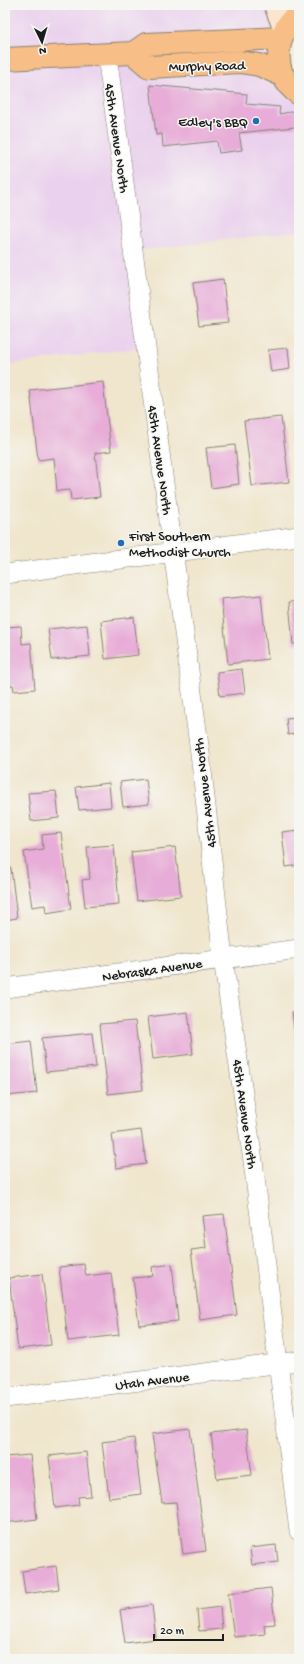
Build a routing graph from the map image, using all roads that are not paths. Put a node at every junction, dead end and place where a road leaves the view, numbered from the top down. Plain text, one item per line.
1 (275, 5) edge
2 (299, 13) edge
3 (283, 34) junction
4 (133, 53) junction
5 (107, 55) junction
6 (5, 59) edge
7 (284, 76) junction
8 (299, 94) edge
9 (299, 536) edge
10 (174, 552) junction
11 (5, 574) edge
12 (299, 949) edge
13 (223, 959) junction
14 (5, 988) edge
15 (299, 1361) edge
16 (279, 1364) junction
17 (5, 1398) edge
18 (299, 1531) edge

1 - 3 street
2 - 3 main road
3 - 4 main road, Murphy Road
3 - 7 main road
4 - 5 main road, Murphy Road
4 - 7 main road, Murphy Road
5 - 6 main road, Murphy Road
5 - 10 street, 45th Avenue North
7 - 8 main road
9 - 10 street
10 - 11 street
10 - 13 street, 45th Avenue North
12 - 13 street, Nebraska Avenue
13 - 14 street, Nebraska Avenue
13 - 16 street, 45th Avenue North
15 - 16 street, Utah Avenue
16 - 17 street, Utah Avenue
16 - 18 street, 45th Avenue North

